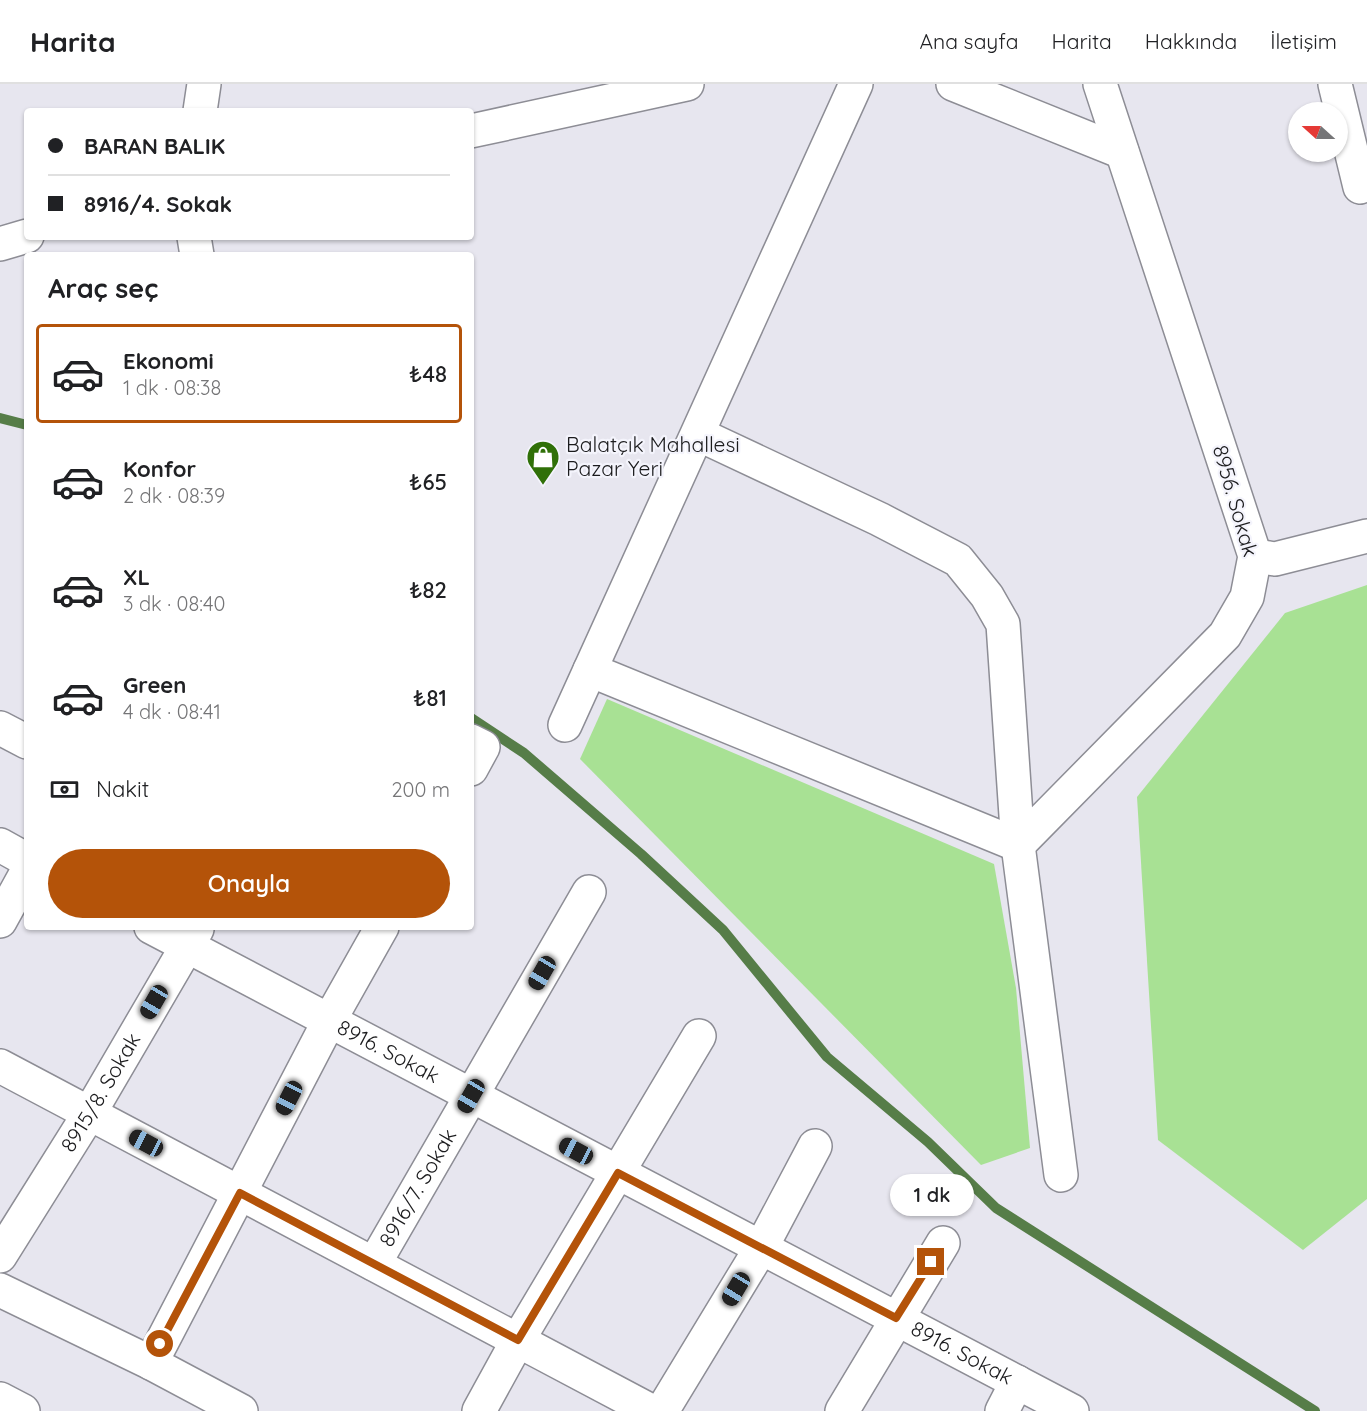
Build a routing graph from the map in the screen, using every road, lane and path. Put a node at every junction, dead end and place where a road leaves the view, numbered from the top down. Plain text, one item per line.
1 (204, 84) edge
2 (687, 84) edge
3 (856, 84) edge
4 (953, 84) edge
5 (1100, 84) edge
6 (1335, 84) edge
7 (200, 108) edge
8 (474, 130) edge
9 (1122, 152) junction
10 (1360, 187) dead end
11 (24, 237) edge
12 (0, 243) edge
13 (698, 434) junction
14 (1367, 536) edge
15 (1255, 556) junction
16 (590, 670) junction
17 (565, 725) dead end
18 (0, 728) edge
19 (24, 740) edge
20 (0, 845) edge
21 (1018, 845) junction
22 (24, 858) edge
23 (24, 877) edge
24 (590, 891) dead end
25 (0, 921) edge
26 (163, 930) edge
27 (380, 930) edge
28 (192, 937) edge
29 (329, 1021) junction
30 (699, 1036) dead end
31 (0, 1066) edge
32 (471, 1096) junction
33 (89, 1114) junction
34 (815, 1146) dead end
35 (618, 1173) junction
36 (1061, 1175) dead end
37 (240, 1193) junction
38 (943, 1243) dead end
39 (762, 1248) junction
40 (0, 1256) edge
41 (374, 1264) junction
42 (0, 1290) edge
43 (896, 1318) junction
44 (518, 1340) junction
45 (150, 1363) junction
46 (1017, 1382) junction
47 (0, 1399) edge
48 (24, 1411) edge
49 (241, 1411) edge
50 (479, 1411) edge
51 (651, 1411) edge
52 (662, 1411) edge
53 (842, 1411) edge
54 (1002, 1411) edge
55 (1072, 1411) edge

1 - 7 street
2 - 8 street
3 - 13 street
4 - 9 street
5 - 9 street, 8956. Sokak
6 - 10 street
9 - 15 street, 8956. Sokak
11 - 12 street
13 - 16 street
13 - 21 street
14 - 15 street
15 - 21 street, 8956. Sokak
16 - 17 street
16 - 21 street
18 - 19 street
20 - 22 street
21 - 36 street
23 - 25 street
24 - 32 street, 8916/7. Sokak
26 - 28 street, 8916. Sokak
27 - 29 street
28 - 29 street, 8916. Sokak
28 - 33 street, 8915/8. Sokak
29 - 32 street, 8916. Sokak
29 - 37 street
30 - 35 street
31 - 33 street
32 - 35 street, 8916. Sokak
32 - 41 street, 8916/7. Sokak
33 - 37 street
33 - 40 street, 8915/8. Sokak
34 - 39 street
35 - 39 street, 8916. Sokak
35 - 44 street
37 - 41 street
37 - 45 street
38 - 43 street
39 - 43 street, 8916. Sokak
39 - 52 street
41 - 44 street
42 - 45 street
43 - 46 street, 8916. Sokak
43 - 53 street
44 - 50 street
44 - 51 street
45 - 49 street
46 - 54 street
46 - 55 street, 8916. Sokak
47 - 48 street

